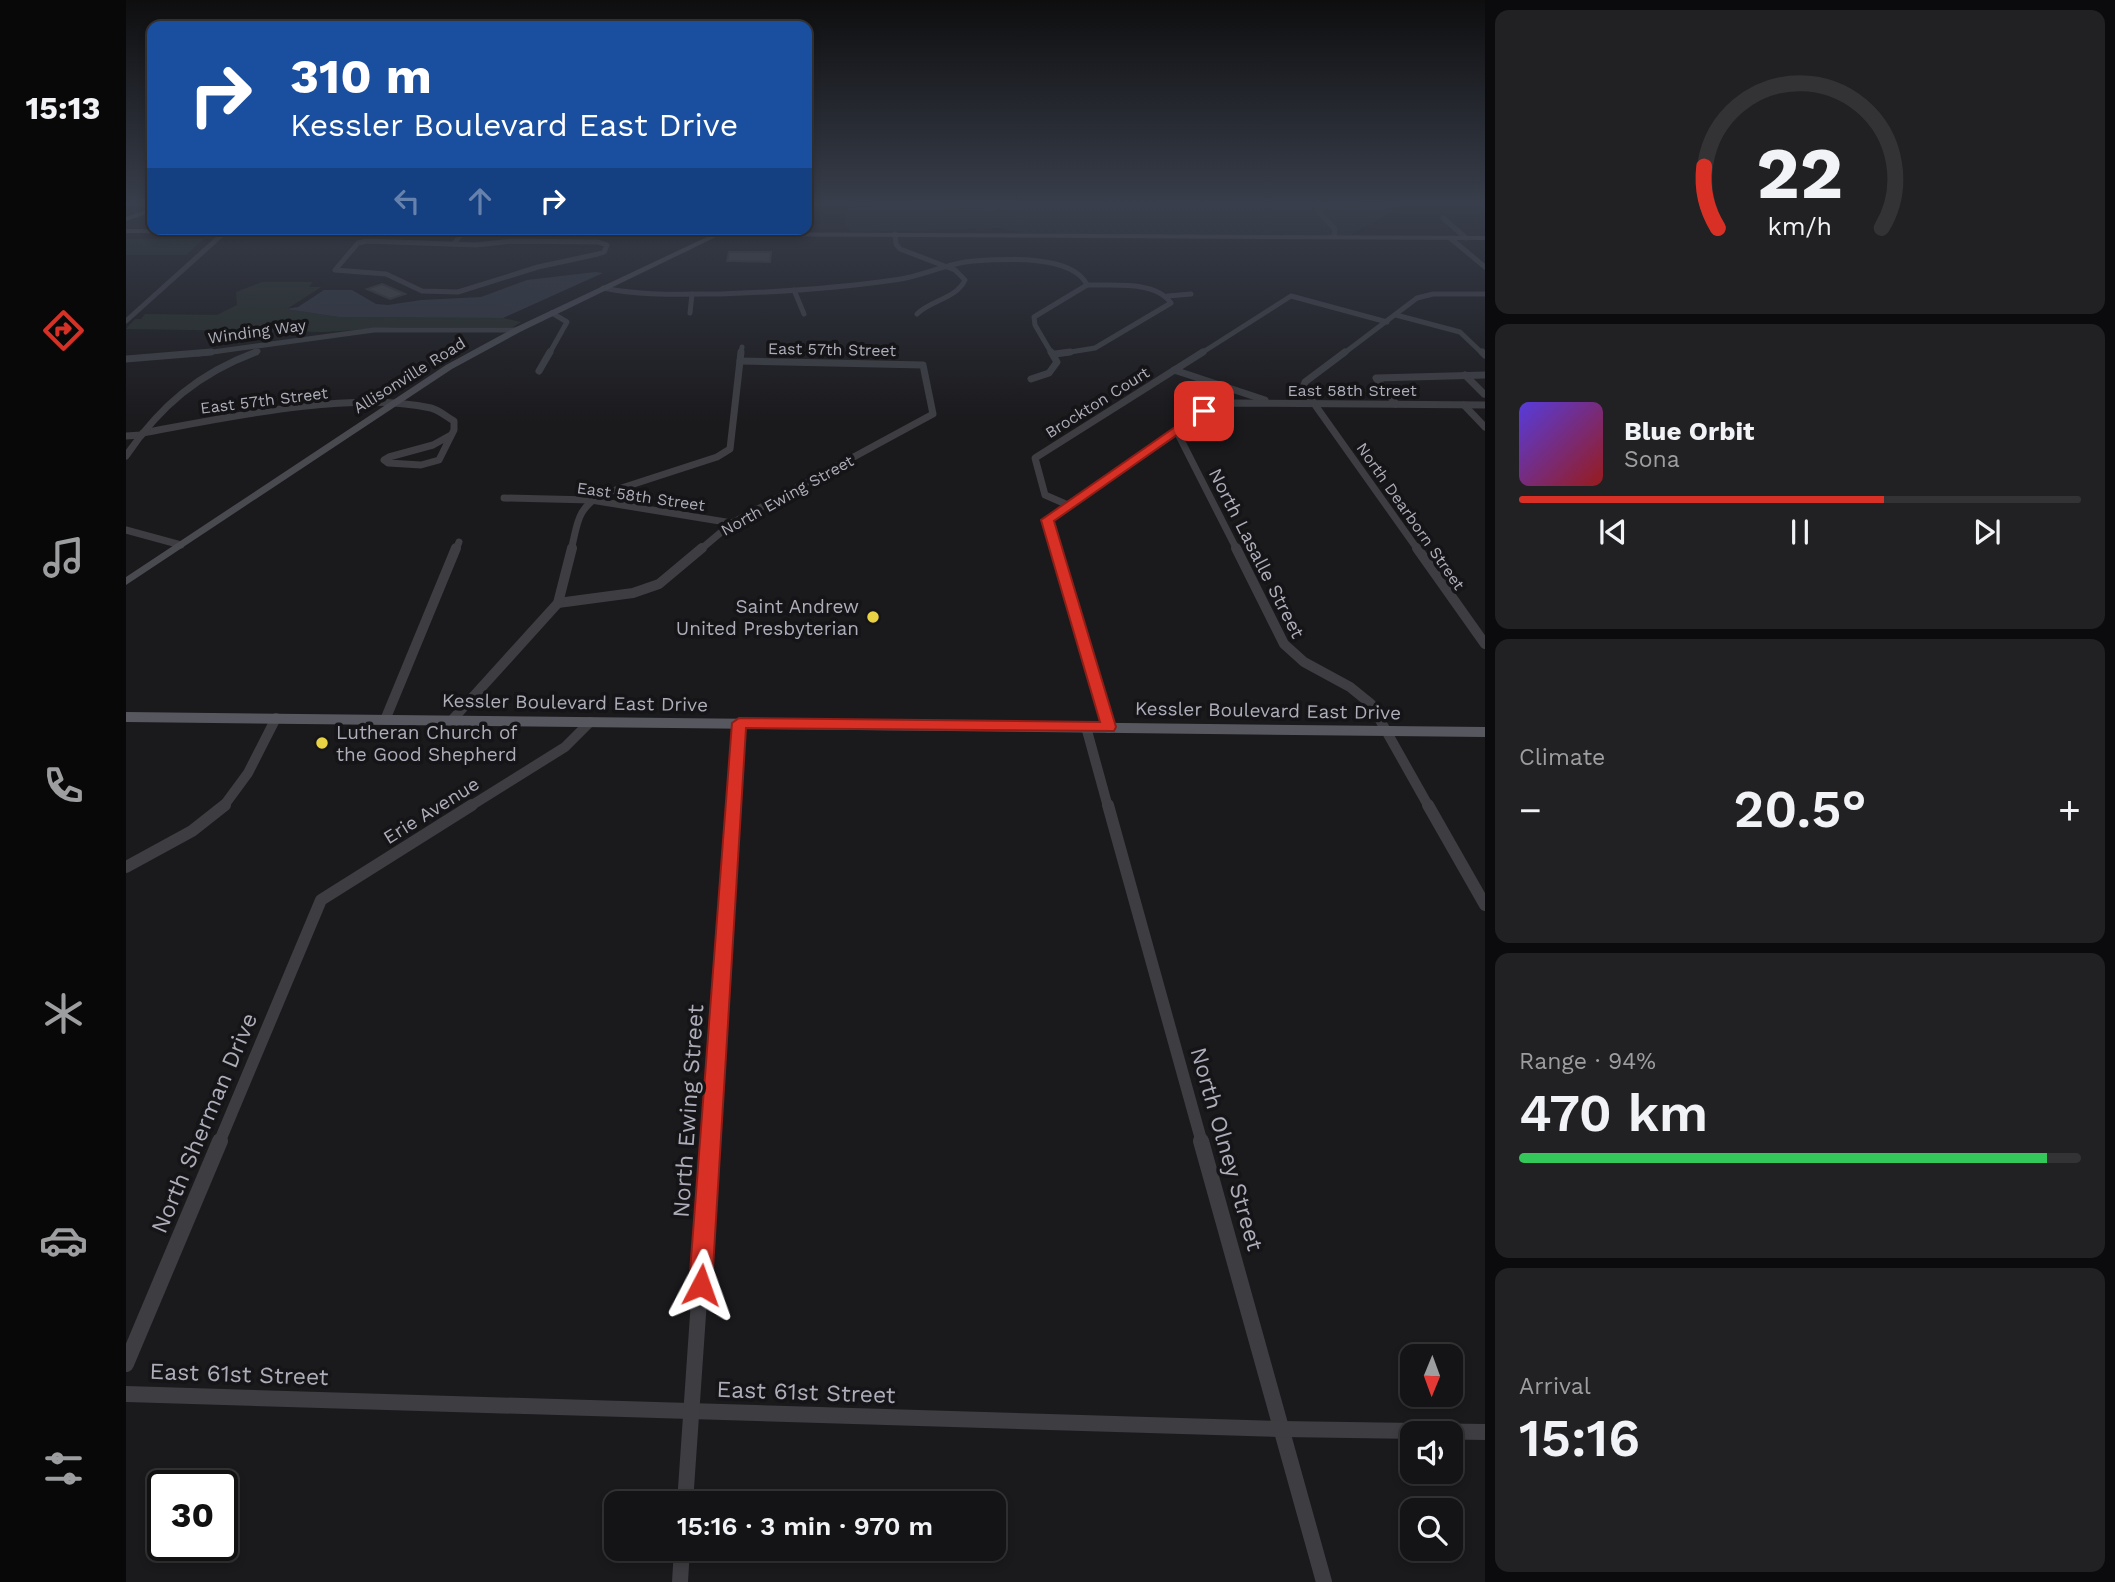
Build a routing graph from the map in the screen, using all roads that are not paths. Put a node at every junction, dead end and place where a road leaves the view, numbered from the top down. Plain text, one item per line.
1 (176, 276) edge
2 (390, 276) edge
3 (509, 276) edge
4 (629, 276) edge
5 (912, 276) edge
6 (963, 276) edge
7 (1083, 276) edge
8 (1087, 285) junction
9 (603, 288) junction
10 (794, 290) junction
11 (692, 294) junction
12 (1191, 294) dead end
13 (1485, 294) edge
14 (1168, 296) junction
15 (552, 313) junction
16 (690, 313) dead end
17 (804, 314) dead end
18 (916, 314) dead end
19 (1396, 315) junction
20 (126, 321) edge
21 (1387, 322) junction
22 (517, 330) junction
23 (291, 342) junction
24 (742, 347) dead end
25 (1055, 354) junction
26 (1485, 355) edge
27 (126, 359) edge
28 (740, 362) junction
29 (923, 365) joint
30 (1174, 370) junction
31 (539, 371) dead end
32 (1465, 375) junction
33 (1485, 375) edge
34 (1031, 379) dead end
35 (1484, 394) edge
36 (1276, 403) junction
37 (1313, 404) junction
38 (1396, 404) junction
39 (389, 405) junction
40 (1465, 405) junction
41 (1485, 405) edge
42 (1485, 427) edge
43 (1176, 430) junction
44 (142, 434) junction
45 (452, 435) junction
46 (126, 436) edge
47 (126, 456) edge
48 (504, 498) dead end
49 (591, 500) junction
50 (1068, 505) junction
51 (732, 523) junction
52 (126, 530) edge
53 (459, 542) dead end
54 (181, 545) junction
55 (126, 582) edge
56 (558, 603) junction
57 (1485, 644) edge
58 (126, 717) edge
59 (276, 718) junction
60 (385, 720) junction
61 (452, 720) junction
62 (590, 722) junction
63 (739, 723) junction
64 (1086, 727) junction
65 (1109, 727) junction
66 (1385, 730) junction
67 (1485, 732) edge
68 (126, 867) edge
69 (321, 900) joint
70 (1485, 905) edge
71 (126, 1364) edge
72 (126, 1394) edge
73 (692, 1411) junction
74 (1281, 1429) junction
75 (1485, 1432) edge
76 (686, 1491) edge
77 (681, 1561) edge
78 (680, 1582) edge
79 (1324, 1582) edge

1 - 20 street
2 - 3 street
4 - 9 street, Allisonville Road
5 - 10 street
6 - 18 street
7 - 8 street
8 - 14 street
8 - 25 street
9 - 11 street
9 - 15 street, Allisonville Road
10 - 11 street
10 - 17 street
11 - 16 street
12 - 14 street
13 - 19 street
14 - 25 street
15 - 22 street, Allisonville Road
15 - 31 street
19 - 21 street
19 - 26 street
21 - 30 street, Brockton Court
21 - 37 street
22 - 23 street, Winding Way
22 - 39 street, Allisonville Road
23 - 27 street, Winding Way
23 - 44 street
24 - 28 street
25 - 34 street
28 - 29 street, East 57th Street
28 - 49 street
29 - 51 street, North Ewing Street
30 - 36 street, Brockton Court
30 - 50 street, Brockton Court
32 - 33 street
32 - 35 street
32 - 38 street
36 - 37 street, East 58th Street
36 - 43 street, East 58th Street
37 - 38 street, East 58th Street
37 - 57 street, North Dearborn Street
38 - 40 street, East 58th Street
39 - 44 street, East 57th Street
39 - 45 street, East 57th Street
39 - 54 street, Allisonville Road
40 - 41 street, East 58th Street
40 - 42 street
43 - 50 street
43 - 66 street, North Lasalle Street
44 - 46 street, East 57th Street
44 - 47 street
45 - 45 street
48 - 49 street, East 58th Street
49 - 51 street, East 58th Street
49 - 56 street
50 - 65 street
51 - 56 street, North Ewing Street
52 - 54 street
53 - 60 street
54 - 55 street, Allisonville Road
56 - 61 street
58 - 59 main road, Kessler Boulevard East Drive
59 - 60 main road, Kessler Boulevard East Drive
59 - 68 street
60 - 61 main road, Kessler Boulevard East Drive
61 - 62 main road, Kessler Boulevard East Drive
62 - 63 main road, Kessler Boulevard East Drive
62 - 69 street, Erie Avenue
63 - 64 main road, Kessler Boulevard East Drive
63 - 73 street, North Ewing Street
64 - 65 main road, Kessler Boulevard East Drive
64 - 74 street, North Olney Street
65 - 66 main road, Kessler Boulevard East Drive
66 - 67 main road, Kessler Boulevard East Drive
66 - 70 street, North Lasalle Street
69 - 71 street, North Sherman Drive
72 - 73 street, East 61st Street
73 - 74 street, East 61st Street
73 - 76 street, North Ewing Street
74 - 75 street, East 61st Street
74 - 79 street, North Olney Street
77 - 78 street

